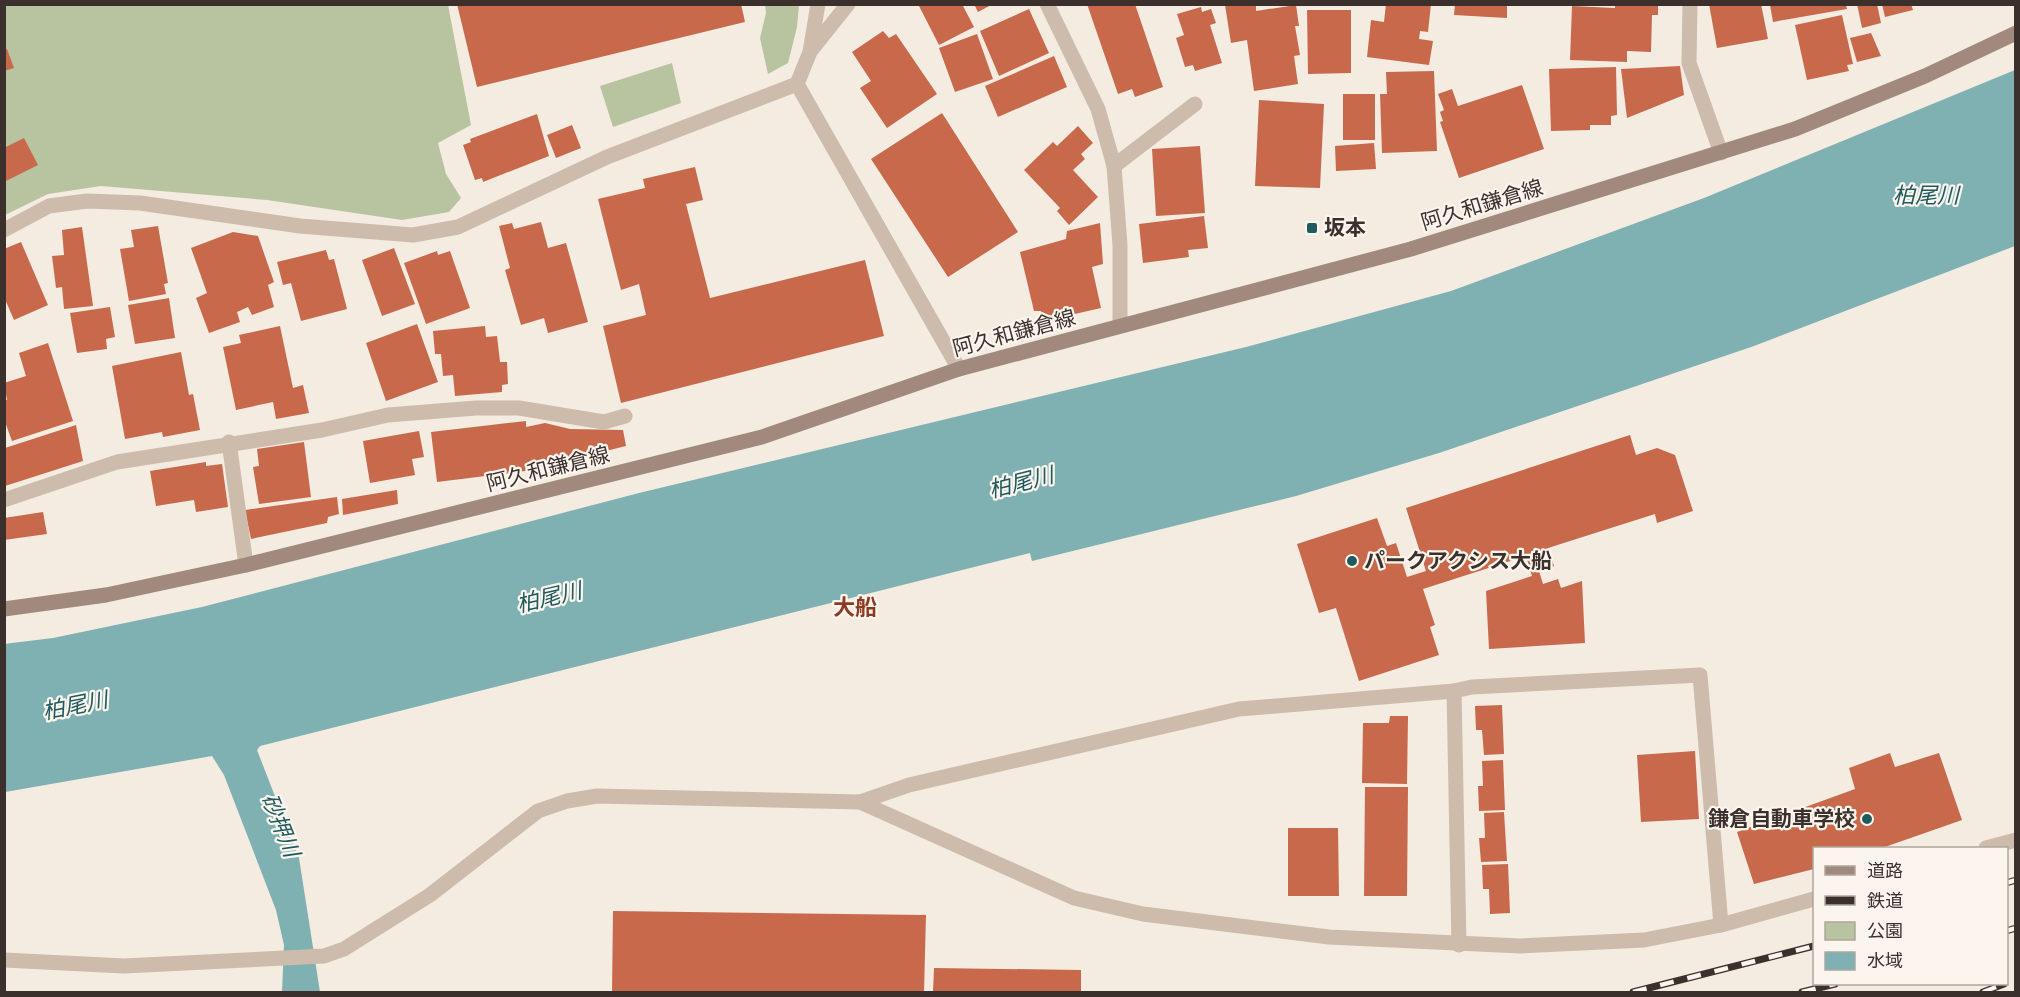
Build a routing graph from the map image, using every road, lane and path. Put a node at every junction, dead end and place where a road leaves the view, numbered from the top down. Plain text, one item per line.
1 (818, 4) edge
2 (848, 4) edge
3 (1047, 4) edge
4 (1690, 4) edge
5 (2016, 33) edge
6 (810, 52) junction
7 (797, 84) junction
8 (1195, 104) dead end
9 (1720, 153) junction
10 (1114, 166) junction
11 (4, 230) edge
12 (1120, 326) junction
13 (959, 369) junction
14 (625, 416) dead end
15 (230, 442) junction
16 (4, 500) edge
17 (246, 566) junction
18 (4, 609) edge
19 (1454, 691) junction
20 (860, 802) junction
21 (2016, 840) edge
22 (1993, 847) edge
23 (1813, 900) edge
24 (1721, 925) junction
25 (1459, 945) junction
26 (4, 960) edge

1 - 6 street
2 - 6 street
3 - 10 street
4 - 9 street
5 - 9 main road, 阿久和鎌倉線
6 - 7 street
7 - 11 street
7 - 13 street
8 - 10 street
9 - 12 main road, 阿久和鎌倉線
10 - 12 street
12 - 13 main road, 阿久和鎌倉線
13 - 17 main road, 阿久和鎌倉線
14 - 15 street
15 - 16 street
15 - 17 street
17 - 18 main road, 阿久和鎌倉線
19 - 20 street
19 - 24 street
19 - 25 street
20 - 25 street
20 - 26 street
21 - 22 street
23 - 24 street
24 - 25 street

